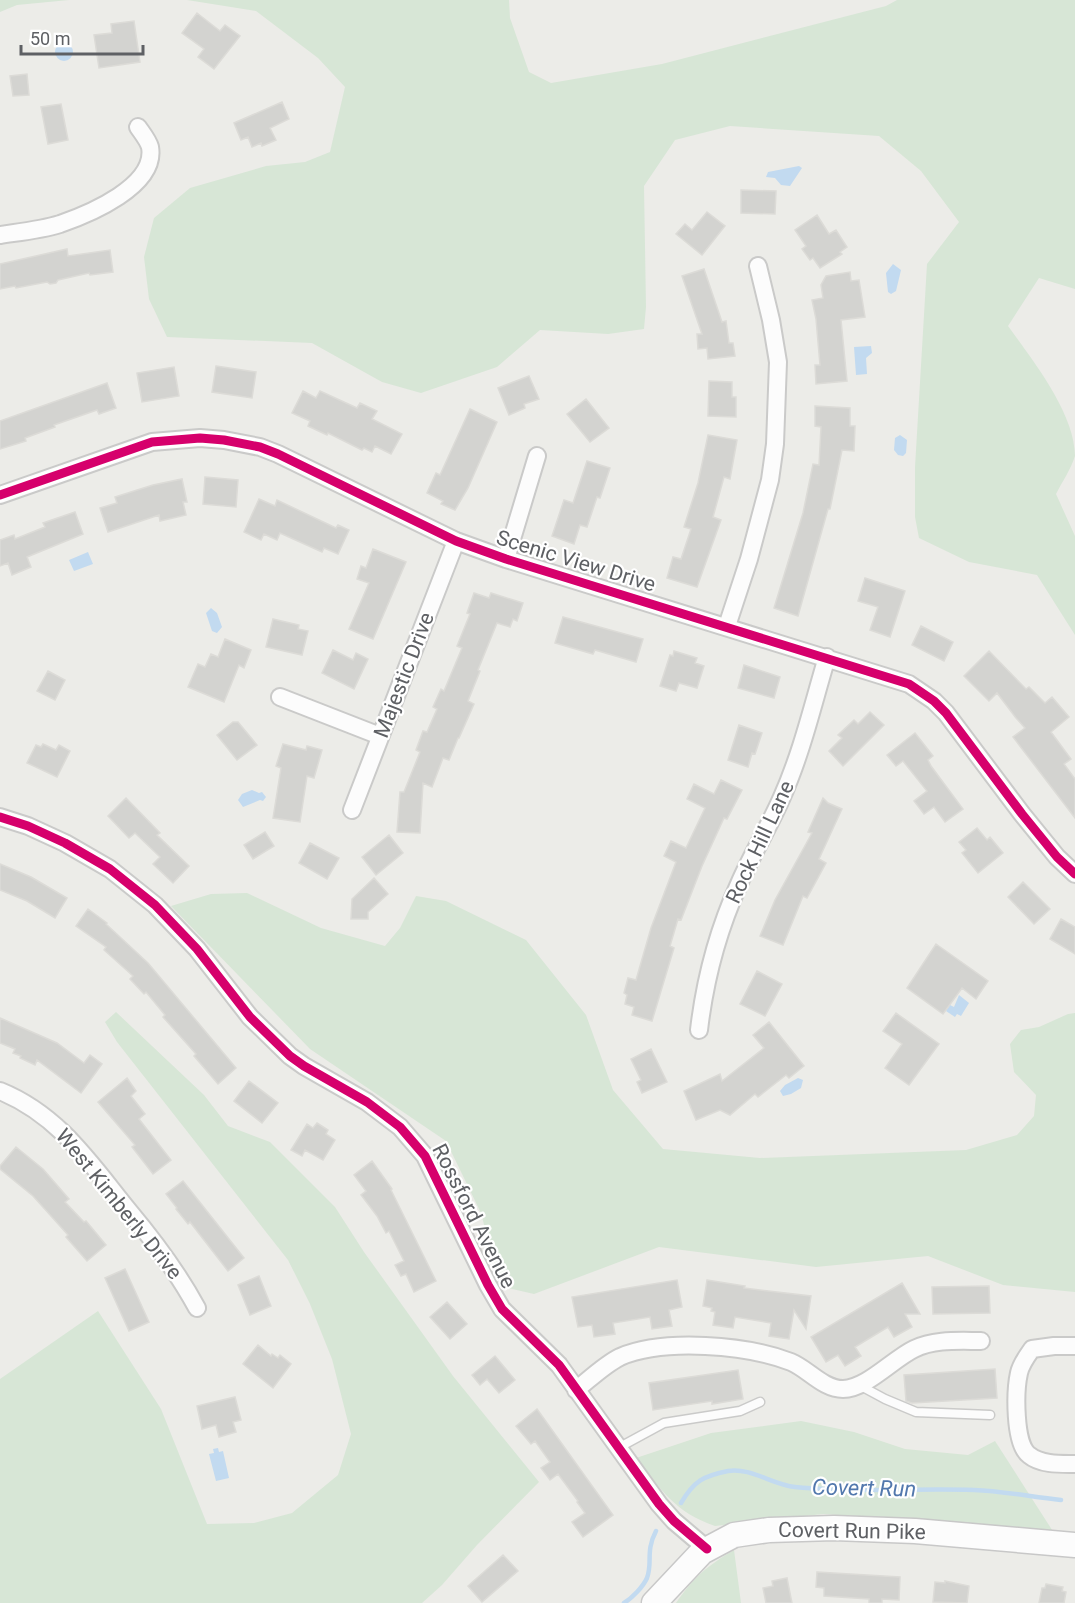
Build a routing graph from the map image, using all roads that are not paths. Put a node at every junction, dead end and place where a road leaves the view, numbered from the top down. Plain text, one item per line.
1 (138, 127) dead end
2 (0, 235) edge
3 (758, 266) dead end
4 (537, 456) dead end
5 (0, 495) edge
6 (456, 541) junction
7 (506, 559) junction
8 (727, 626) junction
9 (827, 657) junction
10 (280, 697) dead end
11 (380, 736) junction
12 (352, 810) dead end
13 (0, 817) edge
14 (1075, 874) edge
15 (699, 1029) dead end
16 (0, 1091) edge
17 (197, 1308) dead end
18 (981, 1341) dead end
19 (1075, 1346) edge
20 (859, 1385) junction
21 (576, 1390) junction
22 (760, 1402) dead end
23 (990, 1415) dead end
24 (618, 1448) junction
25 (1075, 1464) edge
26 (1075, 1545) edge
27 (707, 1549) junction
28 (654, 1603) edge

1 - 2 street
3 - 8 street
4 - 7 street
5 - 6 street, Scenic View Drive
6 - 7 street, Scenic View Drive
6 - 11 street, Majestic Drive
7 - 8 street, Scenic View Drive
8 - 9 street, Scenic View Drive
9 - 14 street, Scenic View Drive
9 - 15 street, Rock Hill Lane
10 - 11 street
11 - 12 street, Majestic Drive
13 - 21 street, Rossford Avenue
16 - 17 street, West Kimberly Drive
18 - 20 street
19 - 25 street
20 - 21 street
20 - 23 lane
21 - 24 street, Rossford Avenue
22 - 24 lane
24 - 27 street, Rossford Avenue
26 - 27 street, Covert Run Pike
27 - 28 street, Covert Run Pike

